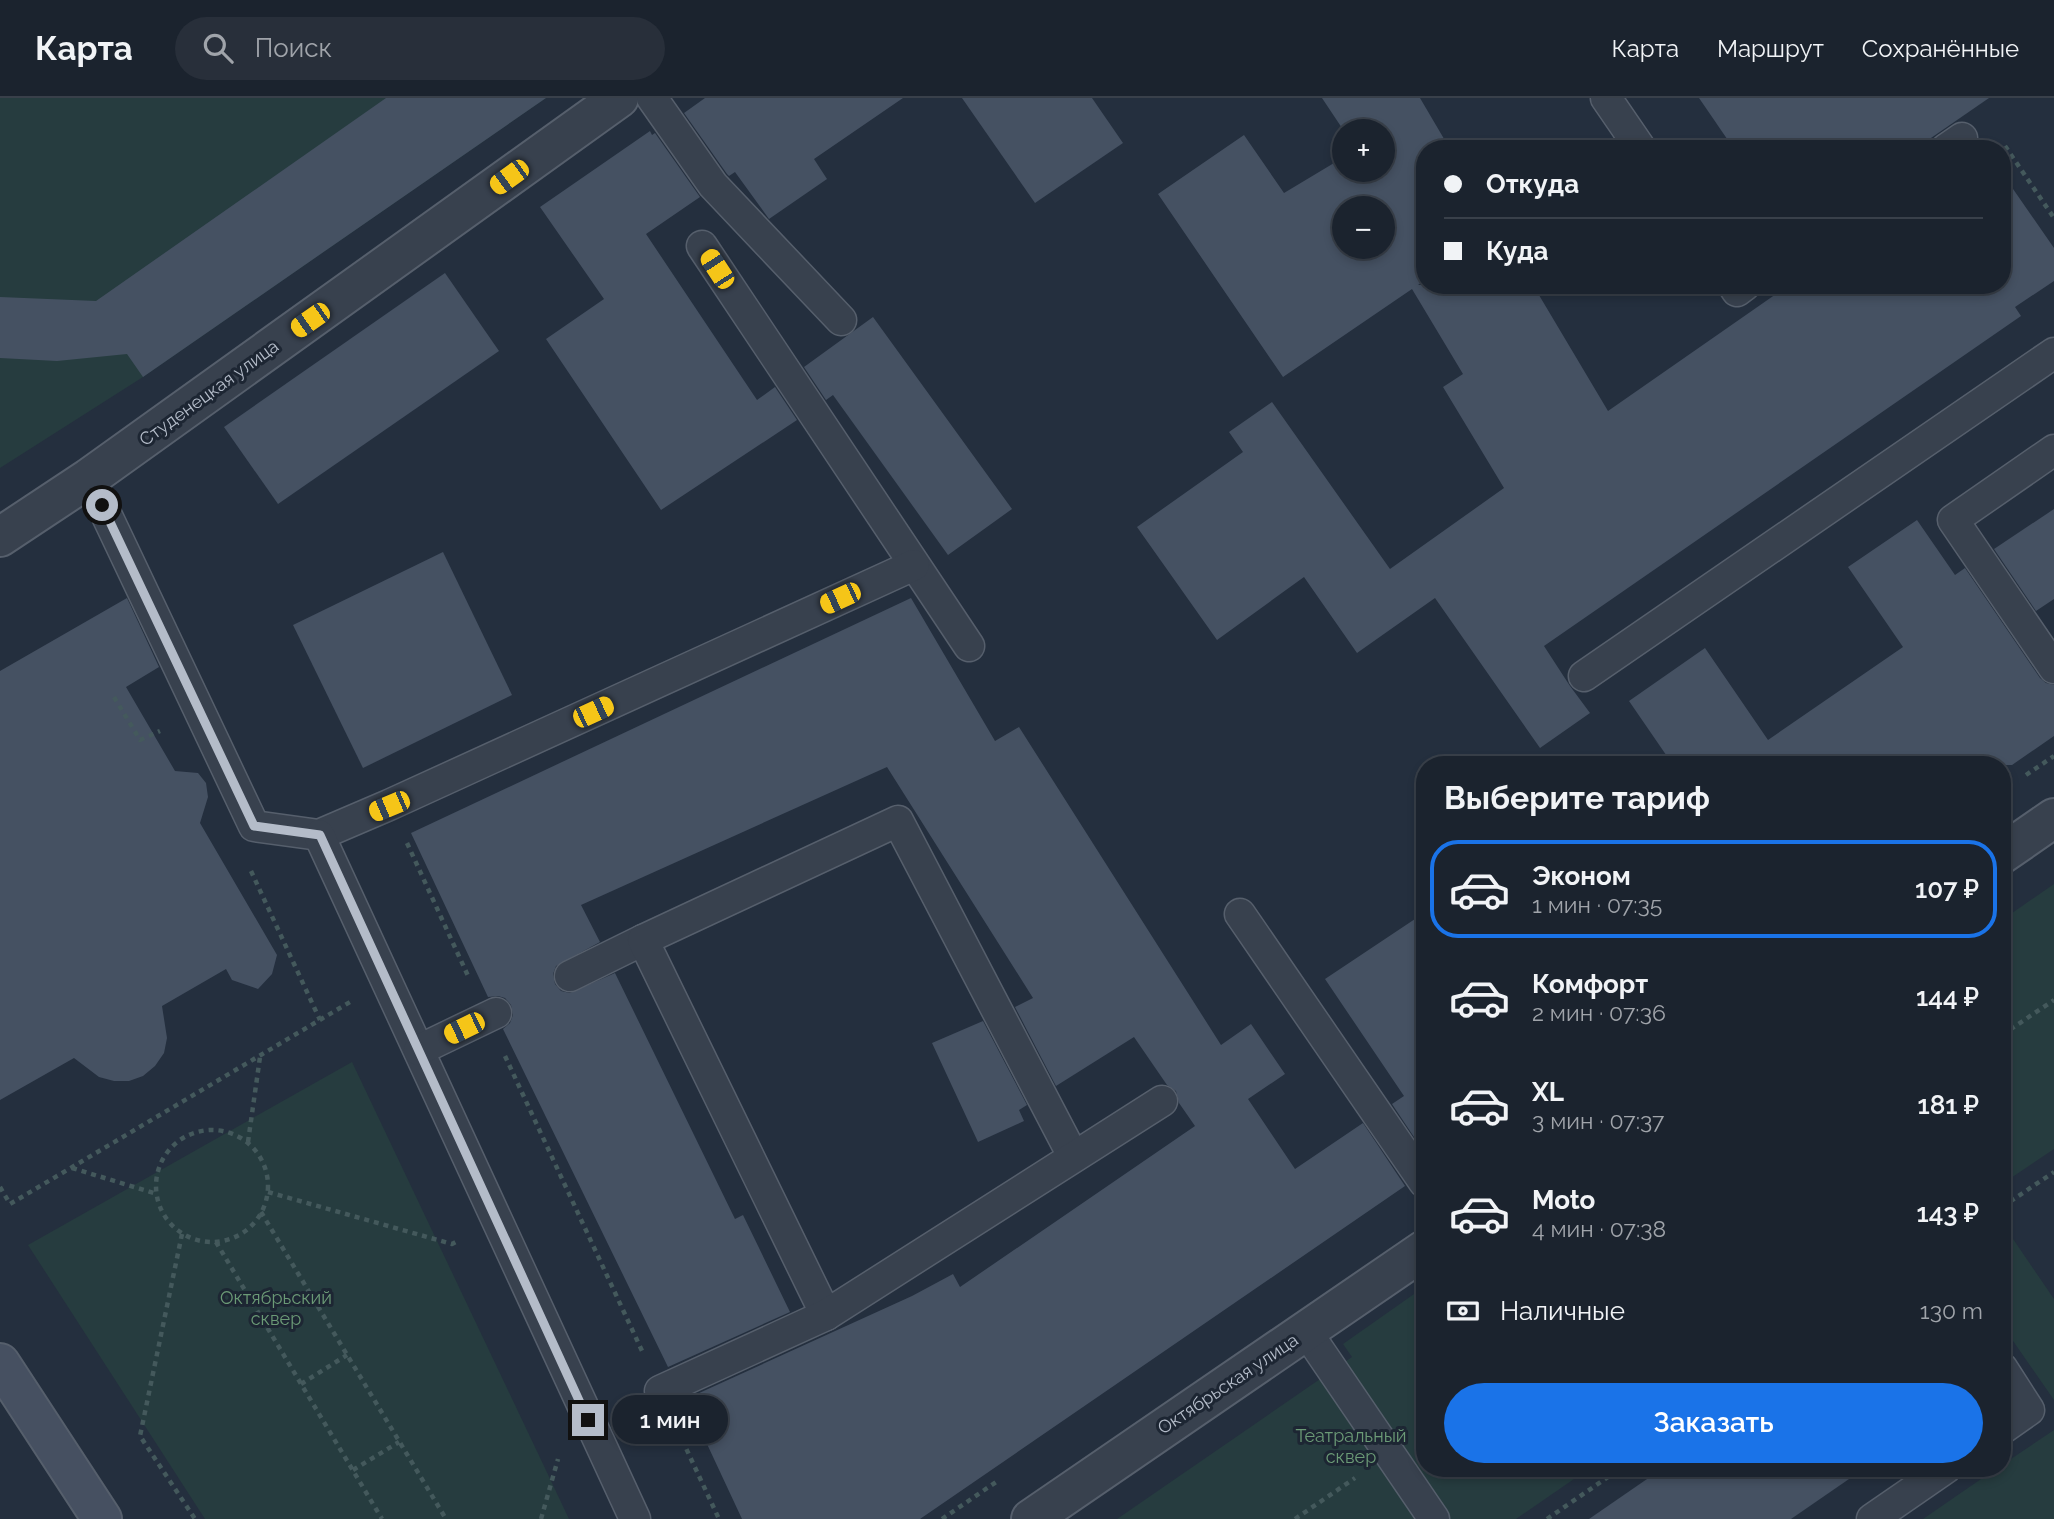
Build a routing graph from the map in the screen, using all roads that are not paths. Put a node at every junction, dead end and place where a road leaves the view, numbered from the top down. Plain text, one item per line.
1 (620, 98) edge
2 (652, 98) edge
3 (1606, 98) edge
4 (1635, 140) edge
5 (702, 246) dead end
6 (841, 320) dead end
7 (2054, 353) edge
8 (2054, 450) edge
9 (89, 478) junction
10 (0, 537) edge
11 (914, 565) junction
12 (969, 646) dead end
13 (2054, 668) edge
14 (1584, 676) dead end
15 (2054, 818) edge
16 (320, 835) junction
17 (2011, 847) edge
18 (1240, 914) dead end
19 (643, 940) junction
20 (570, 976) dead end
21 (491, 1015) road end
22 (419, 1050) junction
23 (1162, 1101) dead end
24 (1073, 1156) junction
25 (1416, 1170) edge
26 (1416, 1255) edge
27 (826, 1315) junction
28 (1306, 1331) junction
29 (0, 1363) edge
30 (2011, 1382) edge
31 (660, 1391) road end
32 (2011, 1423) edge
33 (1933, 1477) edge
34 (102, 1519) edge
35 (635, 1519) edge
36 (1031, 1519) edge
37 (1434, 1519) edge
38 (1872, 1519) edge

1 - 9 street, Студенецкая улица
2 - 6 lane
3 - 4 lane
5 - 11 lane
7 - 14 lane
8 - 13 lane
9 - 10 street, Студенецкая улица
9 - 16 lane
11 - 12 lane
11 - 16 lane
15 - 17 street
16 - 22 lane
18 - 25 lane
19 - 20 lane
19 - 24 lane
19 - 27 lane
21 - 22 lane
22 - 35 lane
23 - 24 lane
24 - 27 lane
26 - 28 street, Октябрьская улица
27 - 31 lane
28 - 36 street, Октябрьская улица
28 - 37 lane
29 - 34 main road
30 - 32 lane
33 - 38 lane

